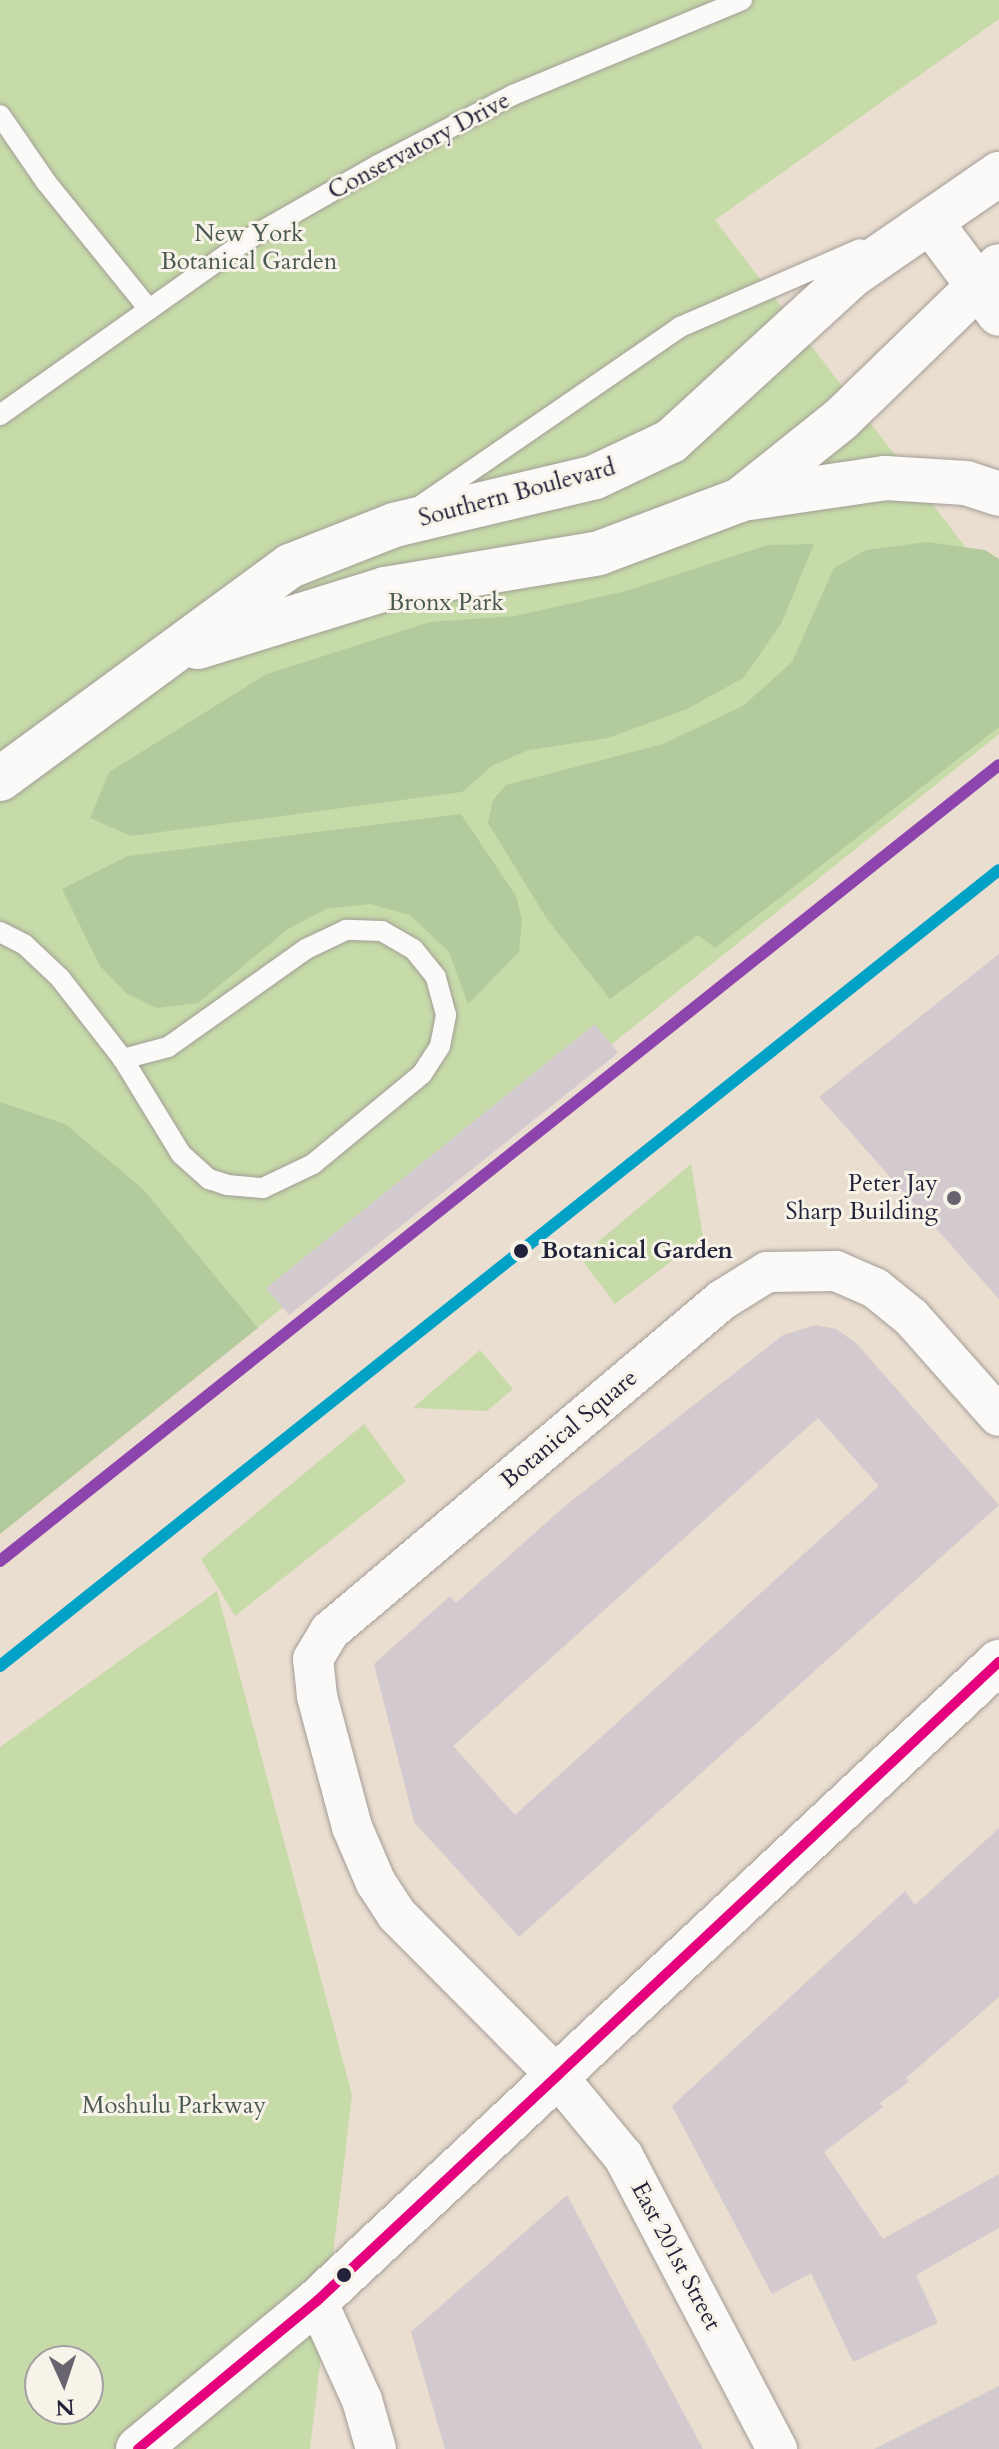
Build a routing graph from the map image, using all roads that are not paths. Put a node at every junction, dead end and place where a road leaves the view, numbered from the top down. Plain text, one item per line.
1 (742, 0) edge
2 (0, 115) edge
3 (999, 174) edge
4 (932, 224) junction
5 (992, 289) edge
6 (149, 309) junction
7 (0, 415) edge
8 (999, 494) edge
9 (740, 500) junction
10 (394, 525) junction
11 (164, 659) junction
12 (0, 779) edge
13 (0, 932) edge
14 (123, 1059) junction
15 (999, 1416) edge
16 (313, 1659) joint
17 (999, 1662) edge
18 (556, 2075) junction
19 (317, 2301) junction
20 (138, 2449) edge
21 (376, 2449) edge
22 (777, 2449) edge

1 - 6 lane, Conservatory Drive
2 - 6 lane
3 - 4 main road, Southern Boulevard
4 - 5 main road
4 - 10 lane
4 - 10 main road, Southern Boulevard
5 - 9 main road, Southern Boulevard
6 - 7 lane, Conservatory Drive
8 - 9 main road
9 - 11 main road, Southern Boulevard
10 - 11 main road, Southern Boulevard
11 - 12 main road, Southern Boulevard
13 - 14 lane
14 - 14 lane
15 - 16 street, Botanical Square
16 - 18 street, East 201st Street
17 - 18 main road
18 - 19 main road
18 - 22 street, East 201st Street
19 - 20 main road
19 - 21 street

